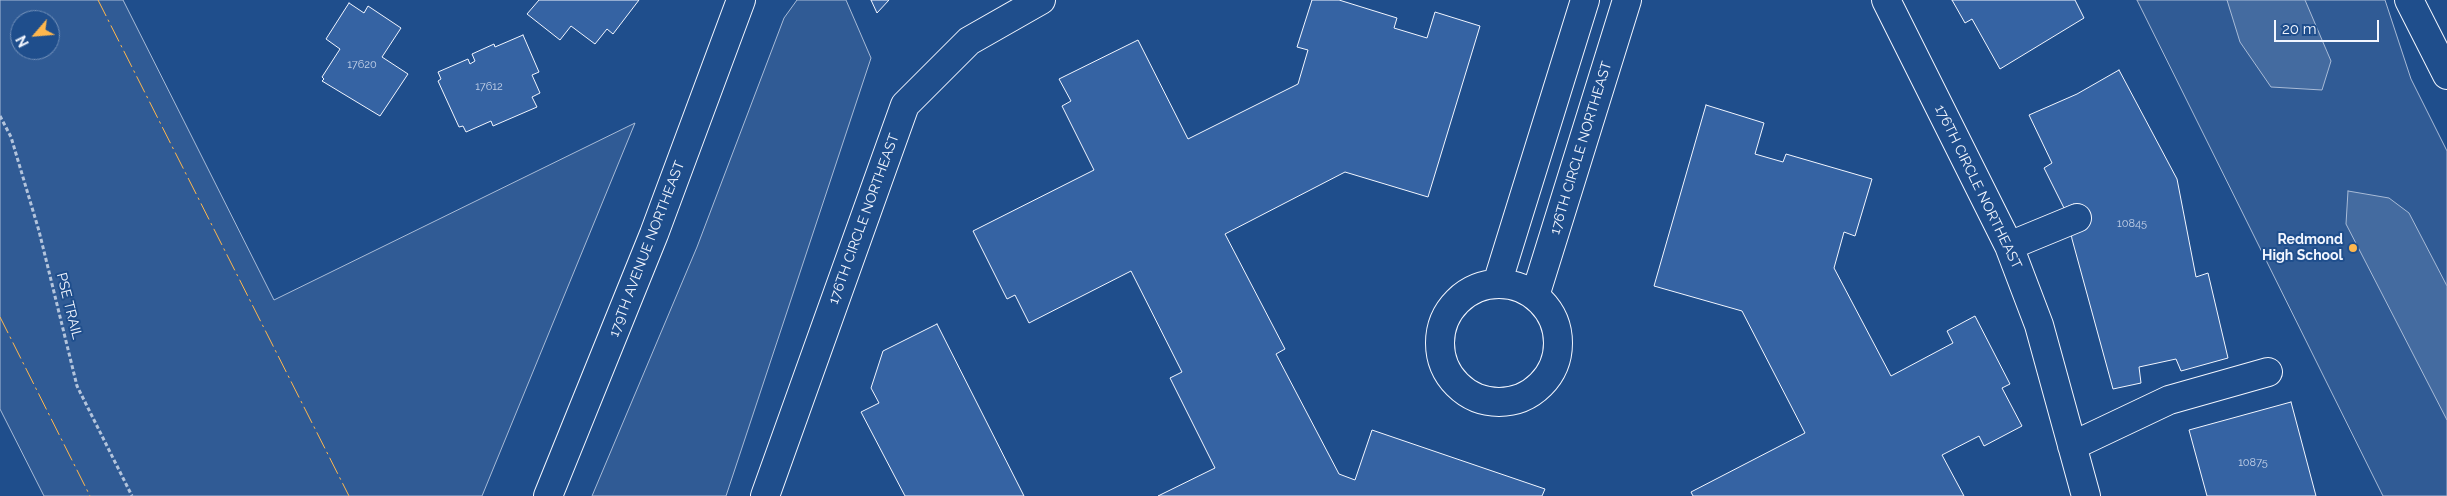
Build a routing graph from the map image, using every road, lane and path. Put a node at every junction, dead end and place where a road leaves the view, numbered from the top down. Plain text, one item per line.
1 (741, 0) edge
2 (1041, 0) edge
3 (1585, 0) edge
4 (1628, 0) edge
5 (1886, 0) edge
6 (2409, 0) edge
7 (2447, 75) edge
8 (0, 116) edge
9 (2077, 218) dead end
10 (2009, 246) junction
11 (1497, 284) junction
12 (1535, 296) junction
13 (2268, 372) dead end
14 (2072, 446) junction
15 (132, 496) edge
16 (548, 496) edge
17 (765, 496) edge
18 (2086, 496) edge

1 - 16 street, 179TH AVENUE NORTHEAST
2 - 17 street, 176TH CIRCLE NORTHEAST
3 - 11 street
4 - 12 street, 176TH CIRCLE NORTHEAST
5 - 10 street, 176TH CIRCLE NORTHEAST
6 - 7 street
8 - 15 path, PSE TRAIL
9 - 10 street
10 - 14 street, 176TH CIRCLE NORTHEAST
11 - 12 street
11 - 12 street
13 - 14 street
14 - 18 street, 176TH CIRCLE NORTHEAST

